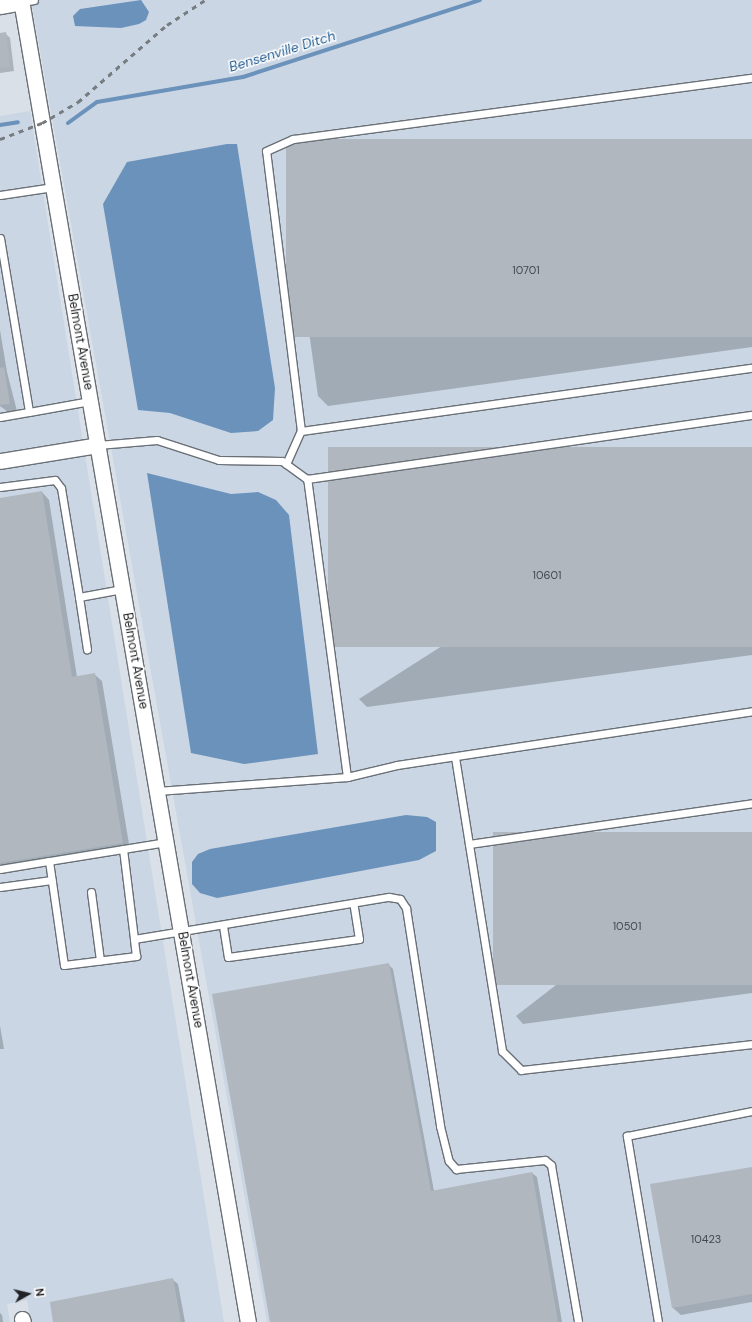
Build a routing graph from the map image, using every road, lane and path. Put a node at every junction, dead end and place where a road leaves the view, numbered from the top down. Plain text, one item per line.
1 (25, 1) edge
2 (0, 6) edge
3 (752, 78) edge
4 (53, 187) junction
5 (0, 196) edge
6 (0, 238) edge
7 (752, 368) edge
8 (90, 401) junction
9 (29, 412) junction
10 (752, 416) edge
11 (0, 417) edge
12 (301, 431) junction
13 (98, 444) junction
14 (0, 461) edge
15 (286, 464) junction
16 (308, 479) junction
17 (0, 487) edge
18 (122, 589) junction
19 (79, 597) junction
20 (87, 649) dead end
21 (752, 711) edge
22 (455, 756) junction
23 (347, 777) junction
24 (157, 791) junction
25 (752, 803) edge
26 (166, 842) junction
27 (469, 844) junction
28 (123, 849) junction
29 (49, 861) junction
30 (0, 869) edge
31 (52, 880) junction
32 (0, 887) edge
33 (91, 892) dead end
34 (353, 903) junction
35 (222, 926) junction
36 (181, 933) junction
37 (134, 939) junction
38 (100, 960) junction
39 (752, 1044) edge
40 (752, 1111) edge
41 (248, 1322) edge
42 (578, 1322) edge
43 (658, 1322) edge

1 - 2 street
1 - 4 street, Belmont Avenue
3 - 12 lane
4 - 5 lane
4 - 8 street, Belmont Avenue
6 - 9 lane
7 - 12 lane
8 - 9 lane
8 - 13 street, Belmont Avenue
9 - 11 lane
10 - 16 lane
12 - 15 lane
13 - 14 street
13 - 15 lane
13 - 18 street, Belmont Avenue
15 - 16 lane
16 - 23 lane
17 - 19 lane
18 - 19 lane
18 - 24 street, Belmont Avenue
19 - 20 lane
21 - 22 lane
22 - 23 lane
22 - 27 lane
23 - 24 lane
24 - 26 street, Belmont Avenue
25 - 27 lane
26 - 28 lane
26 - 36 street, Belmont Avenue
27 - 39 lane
28 - 29 lane
28 - 37 lane
29 - 30 lane
29 - 31 lane
31 - 32 lane
31 - 38 lane
33 - 38 lane
34 - 35 lane
34 - 35 lane
34 - 42 lane
35 - 36 lane
36 - 37 lane
36 - 41 street, Belmont Avenue
37 - 38 lane
40 - 43 lane

